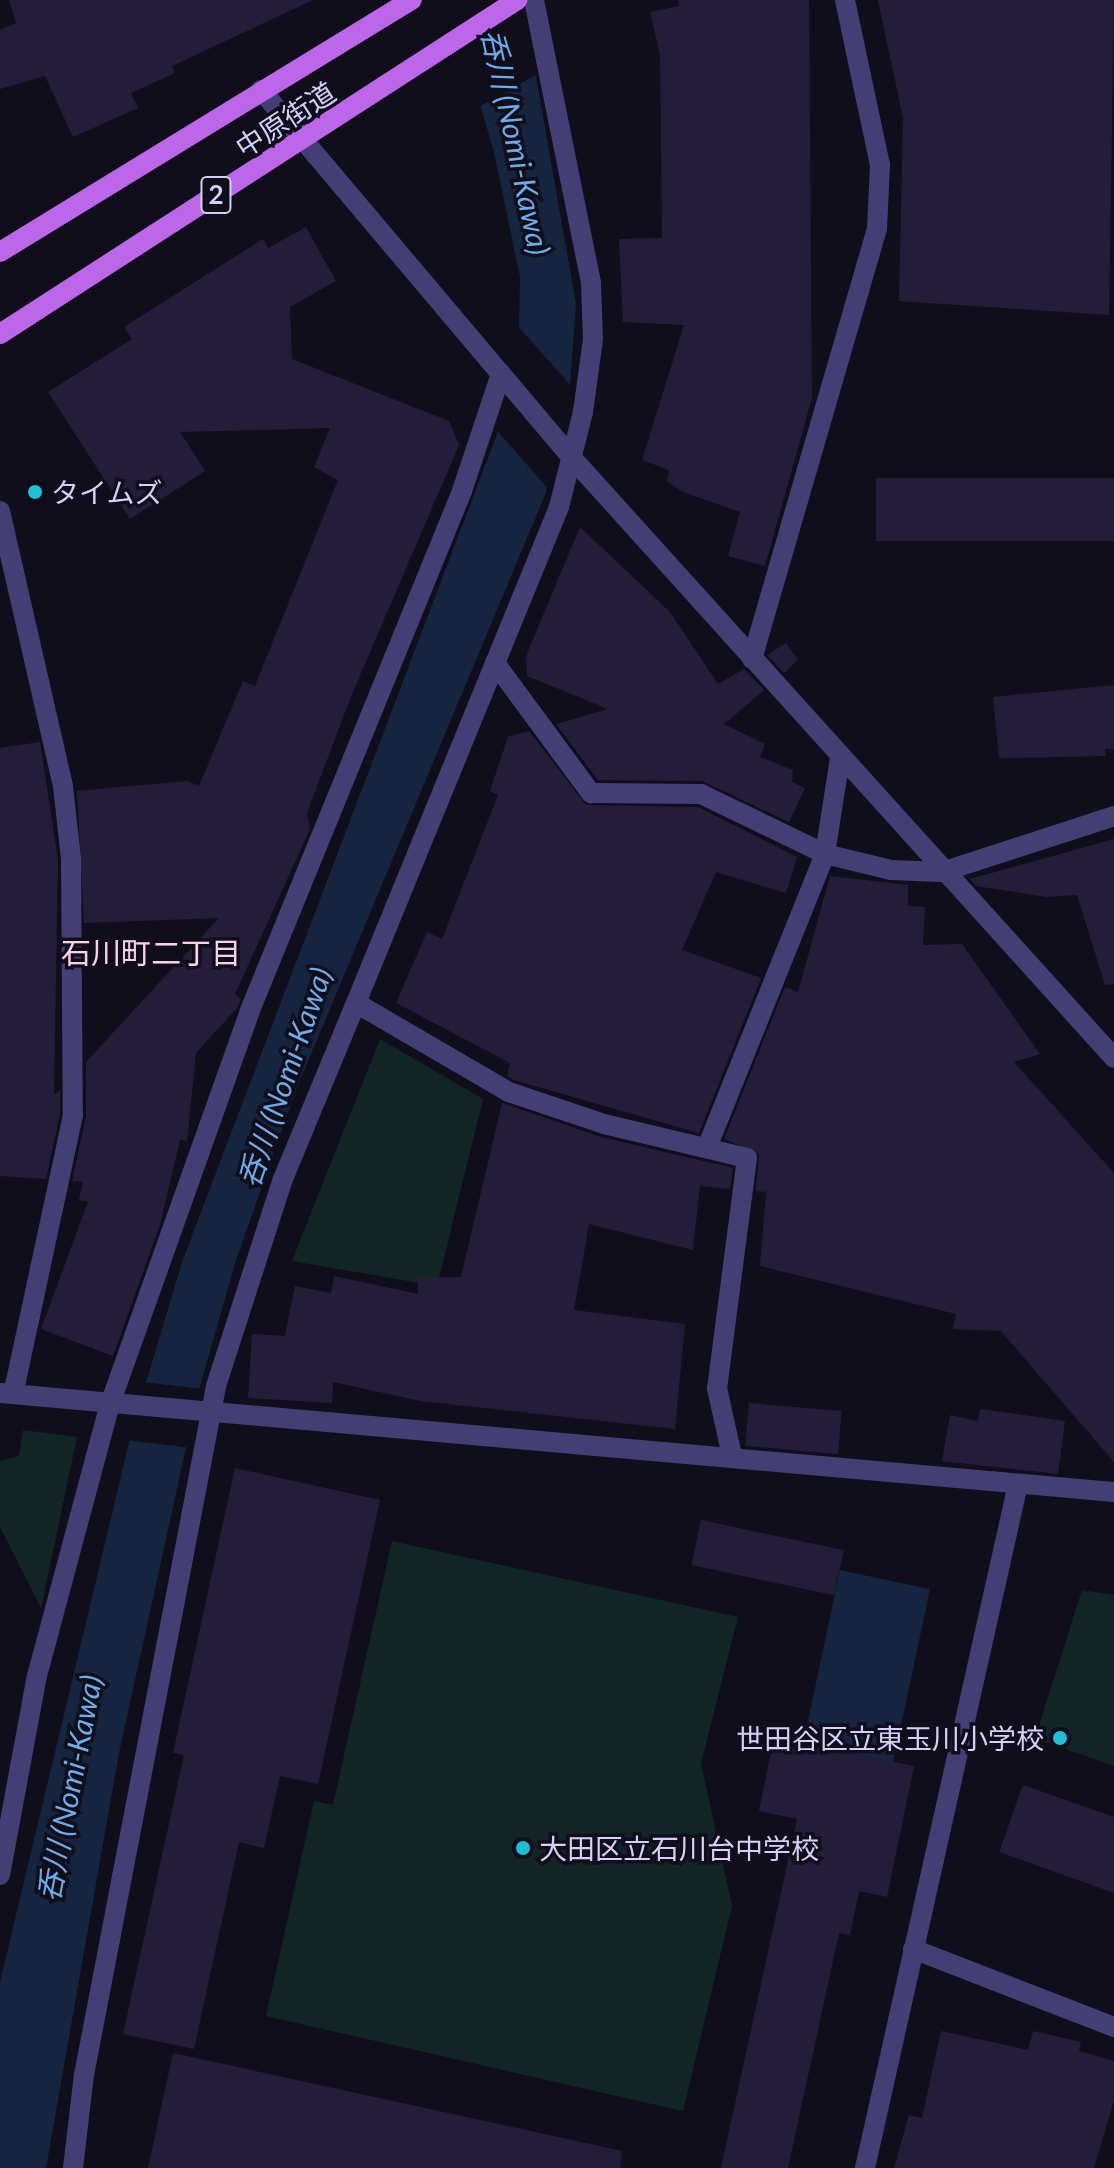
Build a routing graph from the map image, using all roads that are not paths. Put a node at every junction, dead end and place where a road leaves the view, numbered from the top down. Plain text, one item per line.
1 (412, 0) edge
2 (516, 0) edge
3 (534, 0) edge
4 (845, 0) edge
5 (261, 90) junction
6 (304, 142) junction
7 (0, 252) edge
8 (0, 334) edge
9 (501, 374) junction
10 (570, 454) junction
11 (0, 511) edge
12 (752, 659) junction
13 (495, 663) junction
14 (840, 758) junction
15 (1114, 816) edge
16 (825, 854) junction
17 (942, 872) junction
18 (356, 1003) junction
19 (1114, 1058) edge
20 (708, 1145) junction
21 (6, 1394) edge
22 (115, 1405) junction
23 (201, 1413) junction
24 (732, 1456) junction
25 (1018, 1484) junction
26 (1114, 1492) edge
27 (0, 1875) edge
28 (913, 1949) junction
29 (1114, 2027) edge
30 (73, 2168) edge
31 (865, 2168) edge

1 - 5 main road, 中原街道 / 2
2 - 6 main road, 中原街道 / 2
3 - 10 street
4 - 12 street
5 - 6 street
5 - 7 main road, 中原街道 / 2
6 - 8 main road, 中原街道 / 2
6 - 9 street
9 - 10 street
9 - 22 street
10 - 12 street
10 - 13 street
11 - 21 street
12 - 14 street
13 - 16 street
13 - 18 street
14 - 16 street
14 - 17 street
15 - 17 street
16 - 17 street
16 - 20 street
17 - 19 street
18 - 20 street
18 - 23 street
20 - 24 street
21 - 22 street
22 - 23 street
22 - 27 street
23 - 24 street
23 - 30 street
24 - 25 street
25 - 26 street
25 - 28 street
28 - 29 street
28 - 31 street

